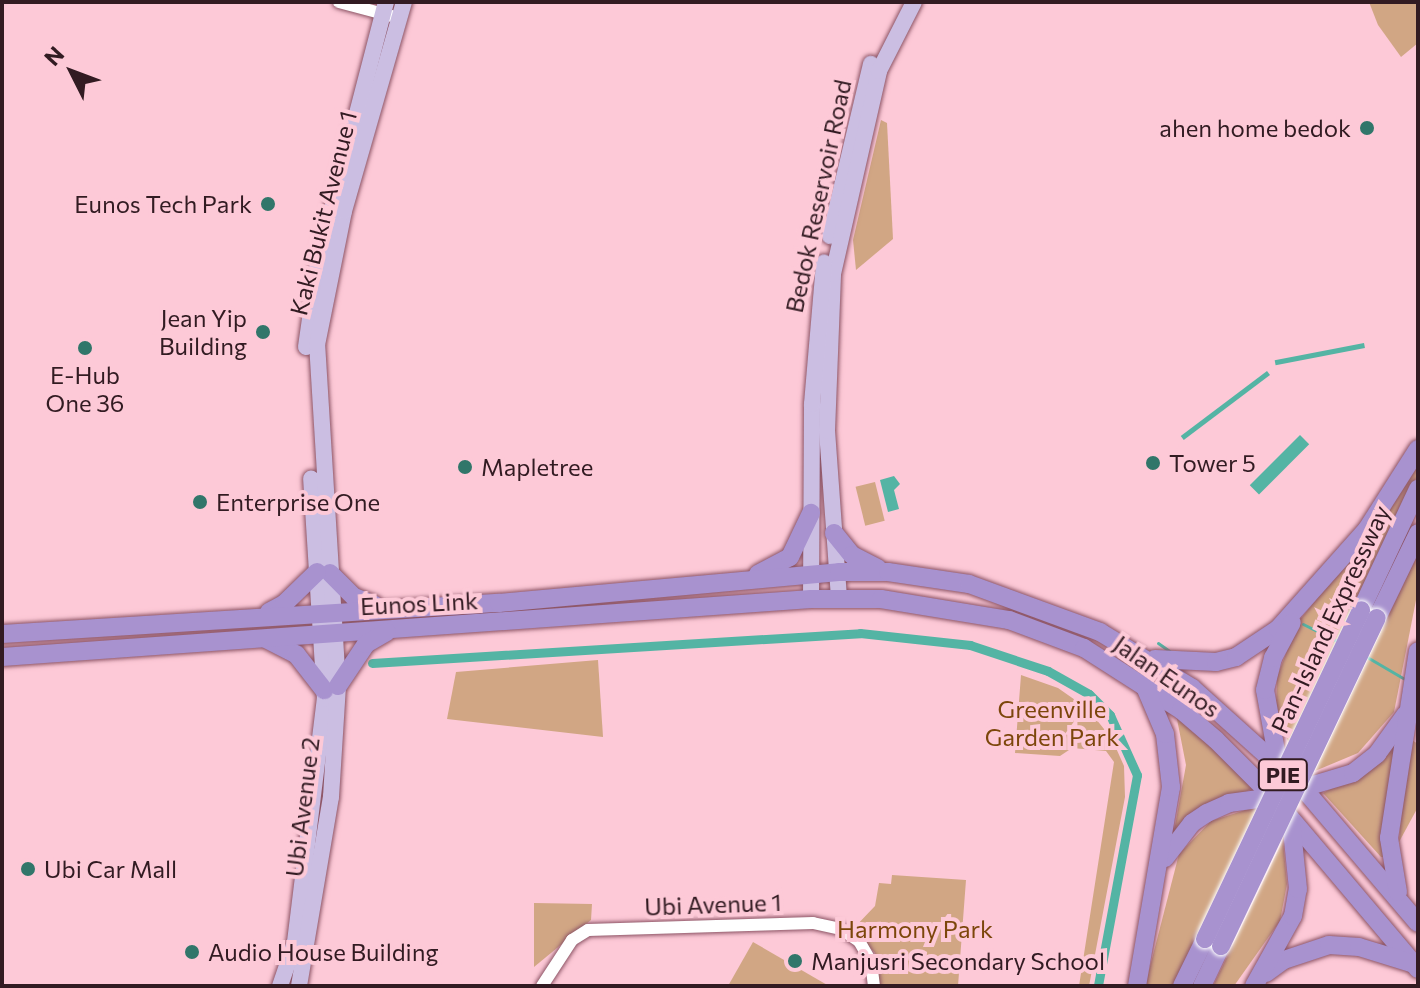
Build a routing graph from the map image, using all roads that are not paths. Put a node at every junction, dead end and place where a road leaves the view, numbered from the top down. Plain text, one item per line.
1 (339, 2) edge
2 (902, 2) edge
3 (914, 2) edge
4 (384, 8) edge
5 (402, 10) edge
6 (1418, 449) edge
7 (1418, 489) edge
8 (811, 513) junction
9 (834, 533) junction
10 (1418, 533) edge
11 (323, 572) junction
12 (839, 572) junction
13 (888, 572) junction
14 (810, 575) junction
15 (733, 582) junction
16 (839, 598) junction
17 (811, 599) junction
18 (1304, 602) junction
19 (381, 608) junction
20 (326, 610) junction
21 (1369, 614) junction
22 (263, 615) junction
23 (393, 629) junction
24 (328, 632) junction
25 (2, 634) edge
26 (264, 637) junction
27 (1418, 651) edge
28 (2, 657) edge
29 (1149, 657) junction
30 (1143, 684) junction
31 (331, 688) junction
32 (1409, 709) junction
33 (1285, 791) junction
34 (1161, 865) junction
35 (1402, 903) junction
36 (1418, 923) edge
37 (1213, 942) junction
38 (1416, 967) edge
39 (1258, 980) edge
40 (280, 986) edge
41 (299, 986) edge
42 (542, 986) edge
43 (874, 986) edge
44 (1137, 986) edge
45 (1182, 986) edge
46 (1202, 986) edge

1 - 4 street
2 - 8 main road, Bedok Reservoir Road
3 - 9 main road, Bedok Reservoir Road
4 - 5 street
4 - 11 main road, Kaki Bukit Avenue 1
5 - 11 main road, Kaki Bukit Avenue 1
6 - 18 highway
7 - 21 highway, Pan-Island Expressway / PIE
8 - 14 main road, Bedok Reservoir Road
8 - 15 highway
9 - 12 main road, Bedok Reservoir Road
9 - 13 highway
10 - 21 highway, Pan-Island Expressway / PIE
11 - 19 highway
11 - 20 main road, Kaki Bukit Avenue 1
11 - 22 highway
12 - 13 highway, Jalan Eunos
12 - 14 highway, Eunos Link
12 - 16 main road, Bedok Reservoir Road
13 - 29 highway, Jalan Eunos
14 - 15 highway, Eunos Link
14 - 17 main road, Bedok Reservoir Road
15 - 19 highway, Eunos Link
16 - 17 highway, Eunos Link
16 - 30 highway, Jalan Eunos
17 - 23 highway, Eunos Link
18 - 29 highway
18 - 33 highway
19 - 20 highway, Eunos Link
20 - 22 highway, Eunos Link
20 - 24 main road, Kaki Bukit Avenue 1
21 - 37 highway, Pan-Island Expressway / PIE, bridge
22 - 25 highway, Eunos Link
23 - 24 highway, Eunos Link
23 - 31 highway
24 - 26 highway, Eunos Link
24 - 31 main road, Ubi Avenue 2
26 - 28 highway, Eunos Link
26 - 31 highway
27 - 32 highway
29 - 33 highway, Jalan Eunos
30 - 33 highway, Jalan Eunos
30 - 34 highway
31 - 40 main road, Ubi Avenue 2
31 - 41 main road, Ubi Avenue 2
32 - 33 highway
32 - 35 highway
33 - 34 highway
33 - 35 highway, Jalan Eunos
33 - 38 highway
33 - 39 highway
34 - 44 highway
35 - 36 highway, Jalan Eunos
37 - 45 highway, Pan-Island Expressway / PIE
37 - 46 highway, Pan-Island Expressway / PIE
38 - 39 highway
42 - 43 street, Ubi Avenue 1

